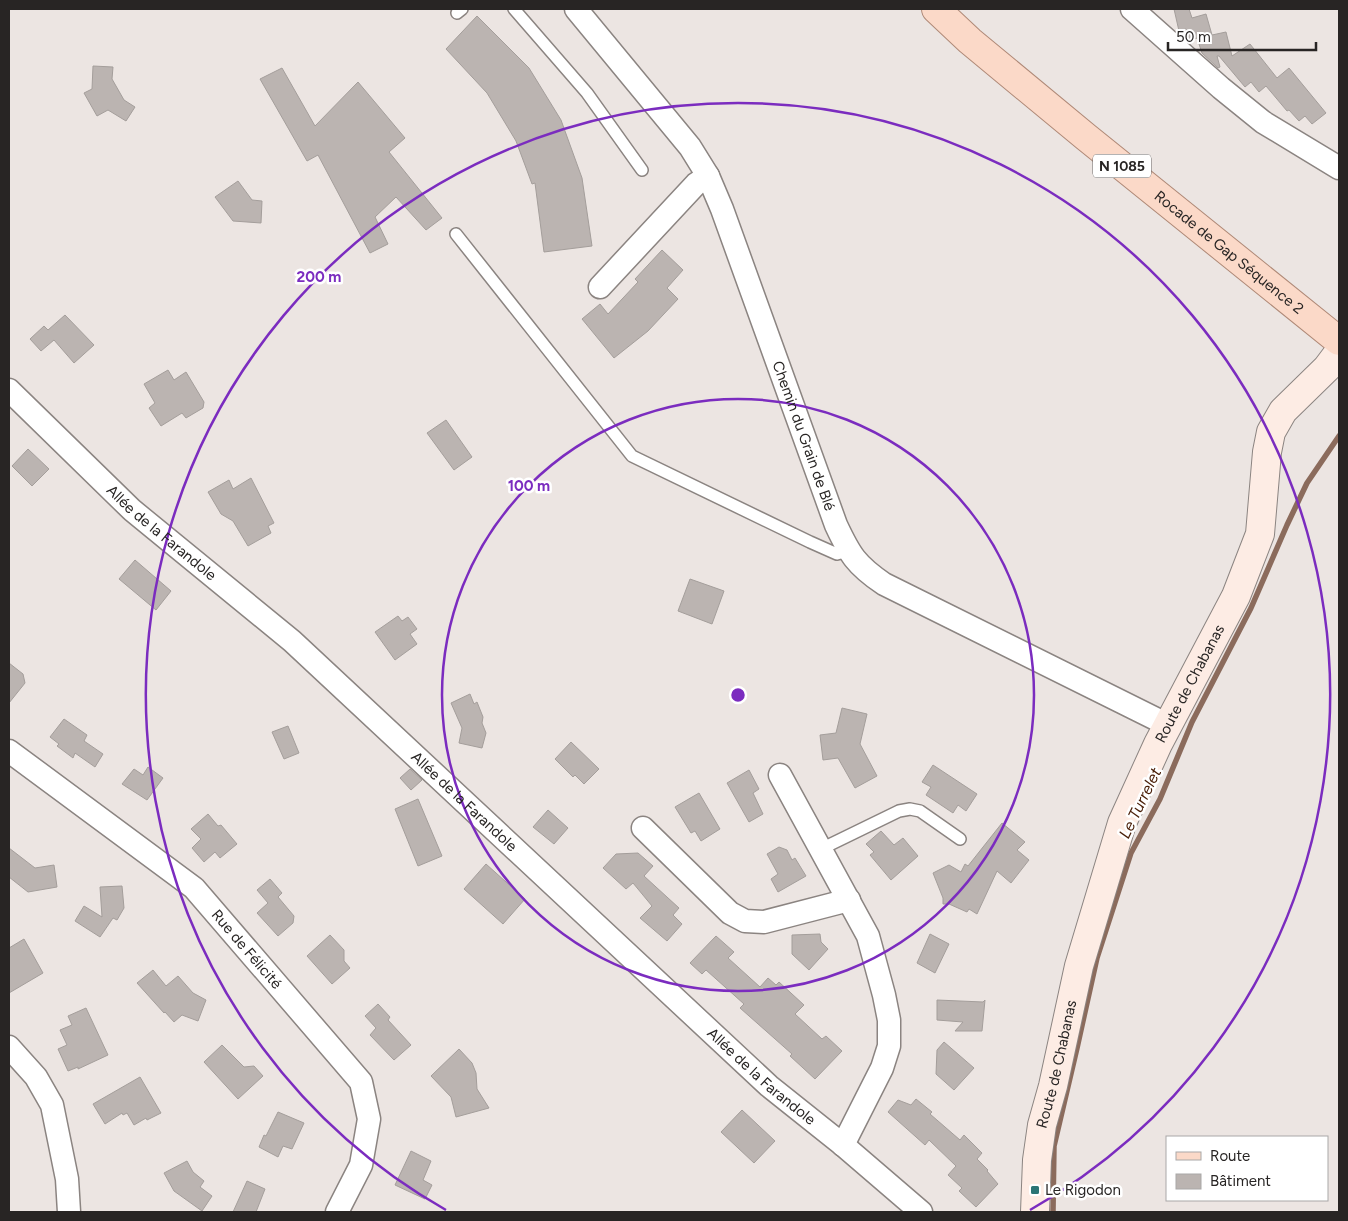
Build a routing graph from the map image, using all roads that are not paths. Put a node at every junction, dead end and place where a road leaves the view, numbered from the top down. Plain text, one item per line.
1 (514, 9) edge
2 (576, 9) edge
3 (936, 9) edge
4 (1132, 9) edge
5 (1339, 168) edge
6 (642, 170) dead end
7 (708, 176) junction
8 (456, 234) dead end
9 (600, 287) dead end
10 (1339, 342) edge
11 (1339, 352) edge
12 (9, 390) edge
13 (848, 551) junction
14 (1168, 725) junction
15 (9, 751) edge
16 (780, 775) dead end
17 (642, 828) dead end
18 (960, 839) dead end
19 (821, 849) junction
20 (849, 900) junction
21 (9, 1047) edge
22 (843, 1145) junction
23 (69, 1212) edge
24 (337, 1212) edge
25 (921, 1212) edge
26 (1035, 1212) edge

1 - 6 lane
2 - 7 street, Chemin du Grain de Blé
3 - 10 main road, Rocade de Gap Séquence 2 / N 1085
4 - 5 street
7 - 9 street
7 - 13 street, Chemin du Grain de Blé
8 - 13 lane
11 - 14 street, Route de Chabanas
12 - 22 street, Allée de la Farandole
13 - 14 street, Chemin du Grain de Blé
14 - 26 street, Route de Chabanas
15 - 24 street, Rue de Félicité
16 - 19 street
17 - 20 street
18 - 19 lane
19 - 20 street
20 - 22 street
21 - 23 street
22 - 25 street, Allée de la Farandole

